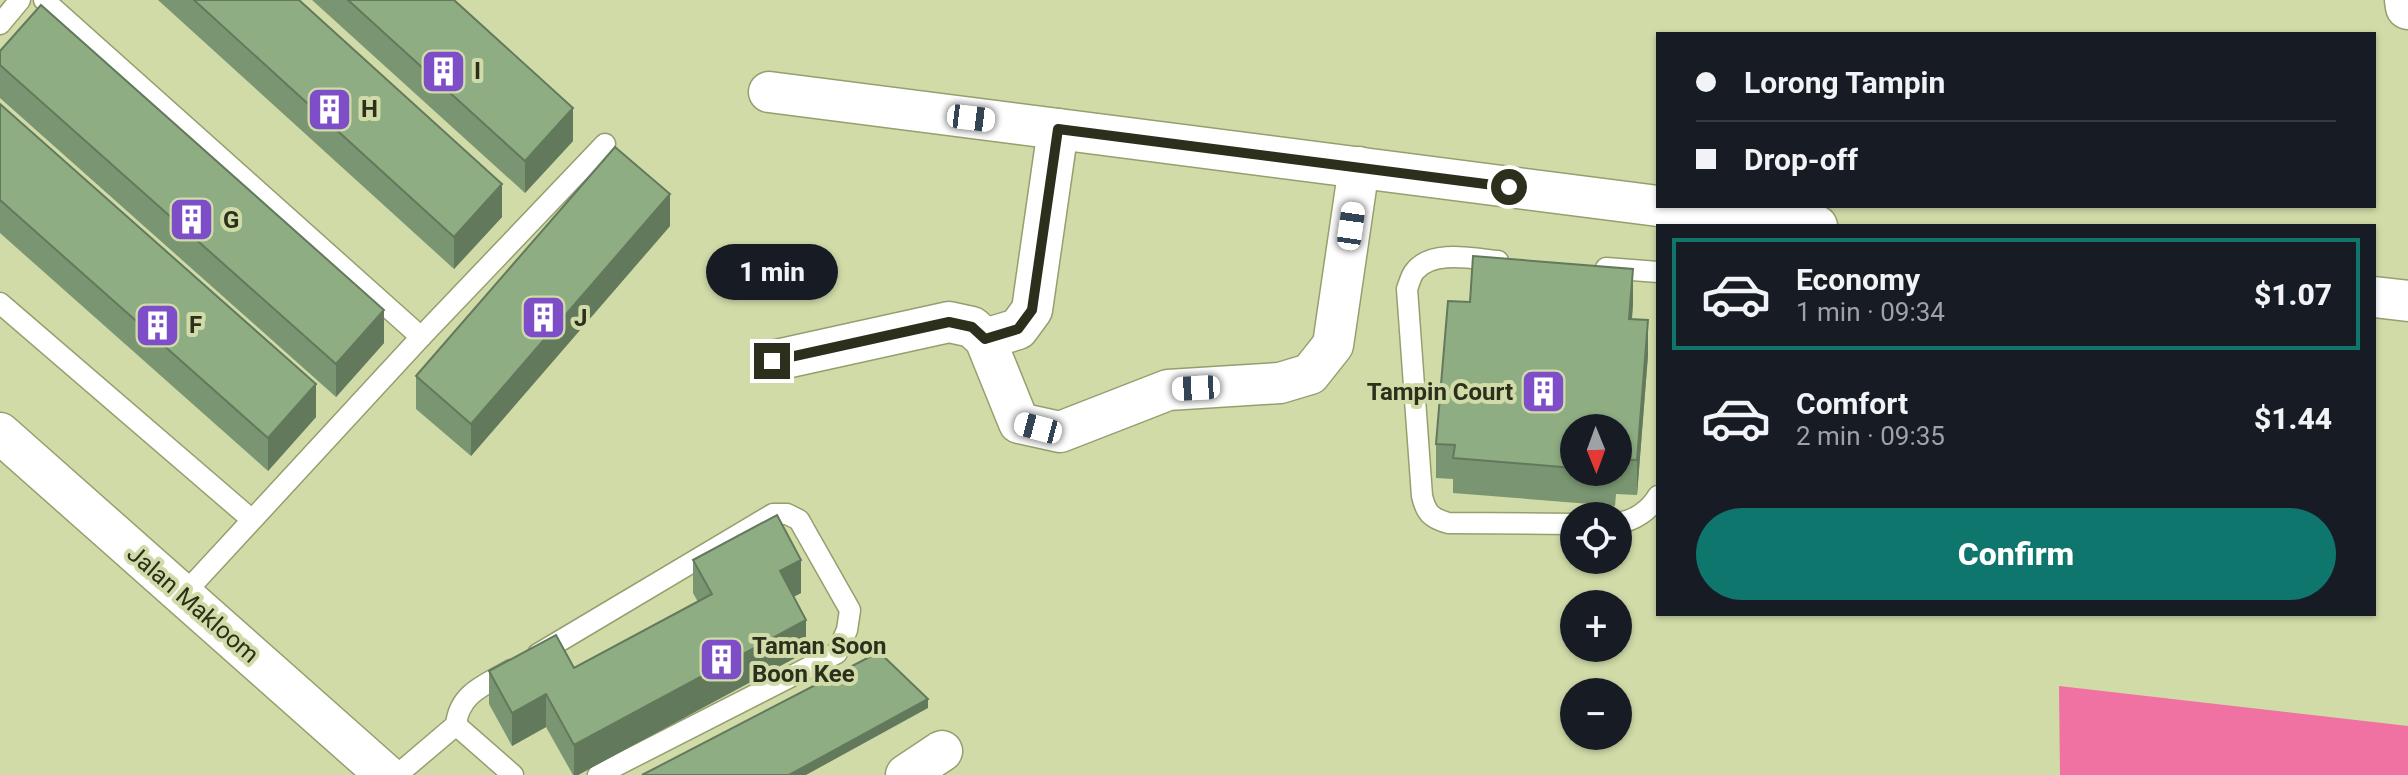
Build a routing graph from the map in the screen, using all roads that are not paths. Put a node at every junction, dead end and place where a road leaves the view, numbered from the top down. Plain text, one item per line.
1 (20, 0) edge
2 (44, 0) edge
3 (2407, 0) edge
4 (2408, 7) edge
5 (0, 24) edge
6 (769, 92) dead end
7 (1058, 129) junction
8 (605, 144) dead end
9 (1359, 167) junction
10 (1676, 212) edge
11 (1797, 224) edge
12 (1520, 262) edge
13 (1582, 267) edge
14 (1656, 272) edge
15 (2376, 297) edge
16 (2408, 301) edge
17 (0, 303) edge
18 (421, 337) junction
19 (985, 339) junction
20 (772, 361) dead end
21 (0, 433) edge
22 (1656, 500) edge
23 (251, 519) junction
24 (1632, 520) edge
25 (1560, 524) edge
26 (183, 595) junction
27 (456, 725) junction
28 (942, 751) dead end
29 (386, 775) edge
30 (397, 775) edge
31 (513, 775) edge
32 (598, 775) edge
33 (906, 775) edge

1 - 5 lane
2 - 18 lane
3 - 4 main road
6 - 7 street
7 - 9 street
7 - 19 street
8 - 18 lane
9 - 10 street
9 - 19 street
10 - 11 street
12 - 25 lane
13 - 14 lane
15 - 16 street
17 - 23 lane
18 - 23 lane
19 - 20 street
21 - 26 street, Jalan Makloom
22 - 24 lane
23 - 26 lane
26 - 29 street, Jalan Makloom
27 - 30 lane
27 - 31 lane
27 - 32 lane
28 - 33 street

